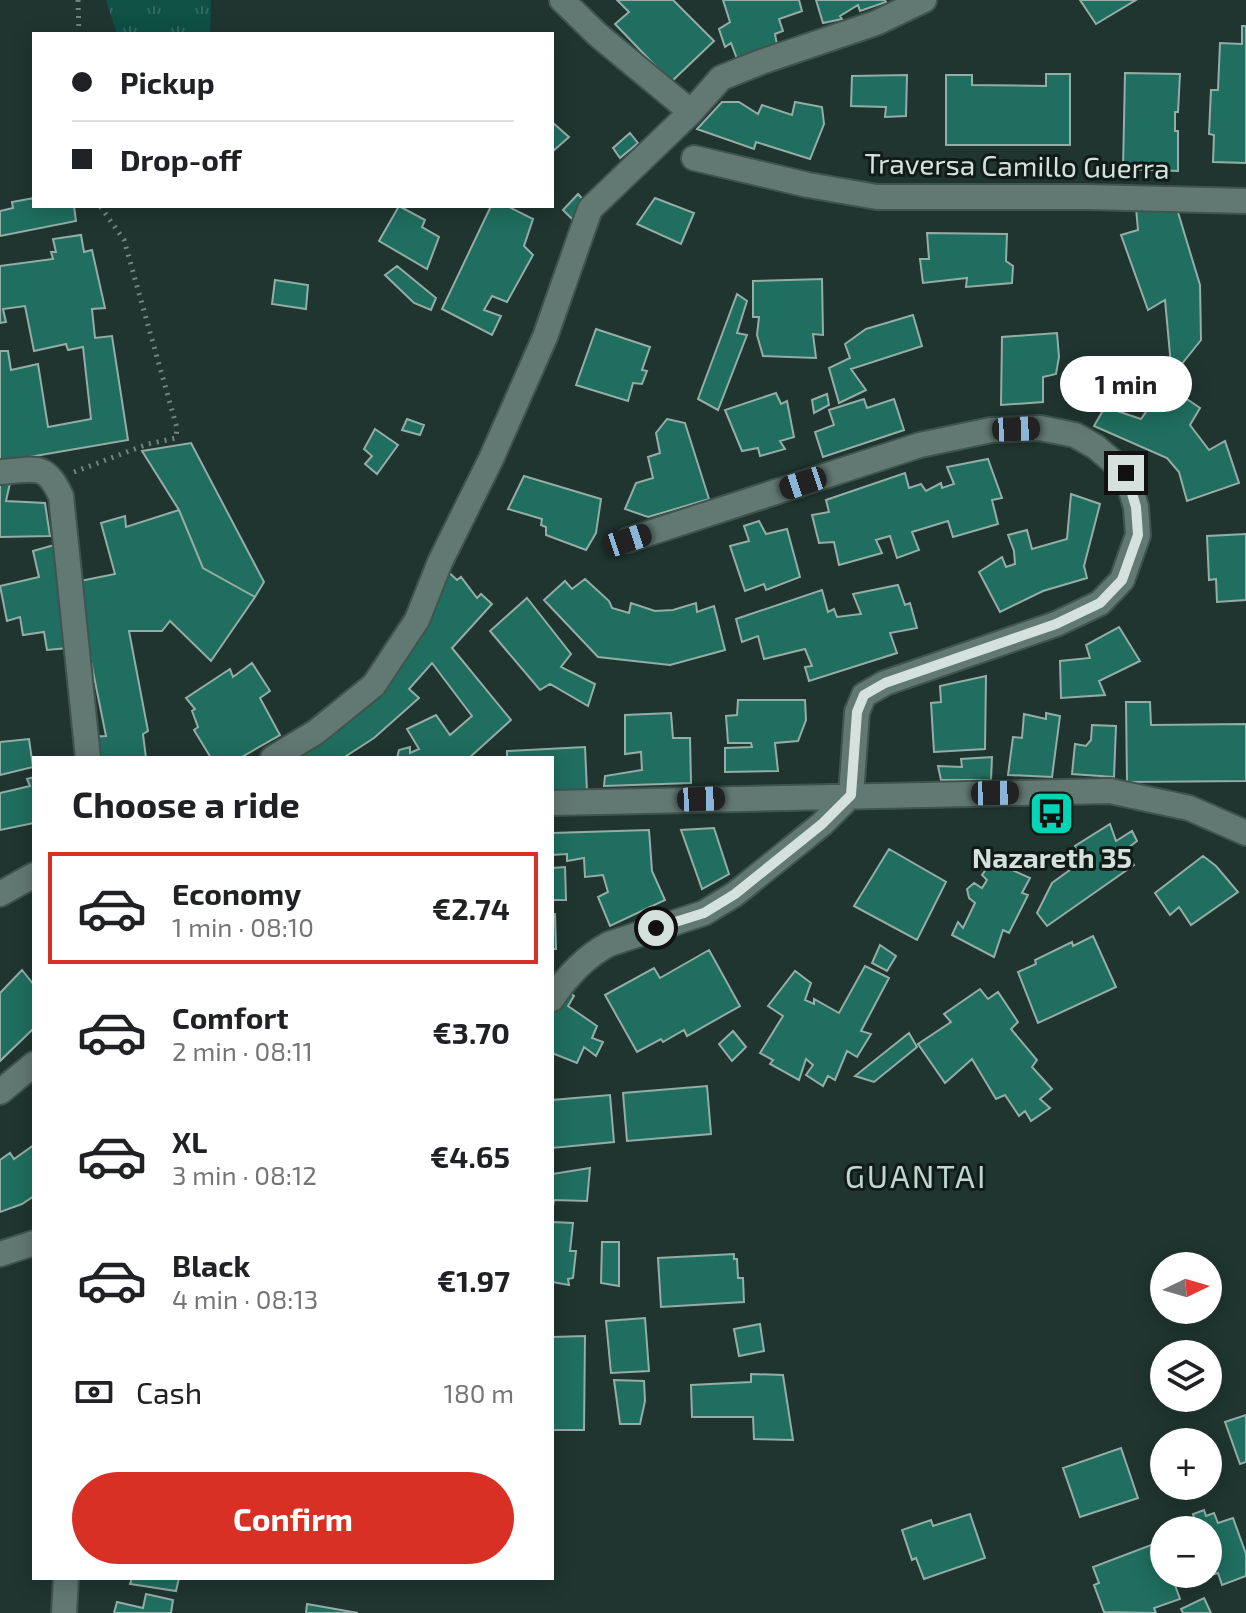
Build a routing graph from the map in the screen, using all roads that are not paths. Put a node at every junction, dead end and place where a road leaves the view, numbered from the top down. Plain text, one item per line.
1 (562, 0) edge
2 (924, 0) edge
3 (691, 112) junction
4 (694, 158) dead end
5 (1246, 201) edge
6 (0, 472) edge
7 (628, 540) dead end
8 (88, 756) edge
9 (276, 756) edge
10 (851, 795) junction
11 (554, 803) edge
12 (1246, 833) edge
13 (32, 876) edge
14 (0, 894) edge
15 (554, 996) edge
16 (32, 1066) edge
17 (0, 1092) edge
18 (32, 1244) edge
19 (0, 1254) edge
20 (66, 1580) edge
21 (64, 1613) edge

1 - 3 street
2 - 3 street
3 - 9 street
4 - 5 street, Traversa Camillo Guerra
6 - 8 street
7 - 10 street
10 - 11 street
10 - 12 street
10 - 15 street
13 - 14 street
16 - 17 street
18 - 19 street
20 - 21 street

